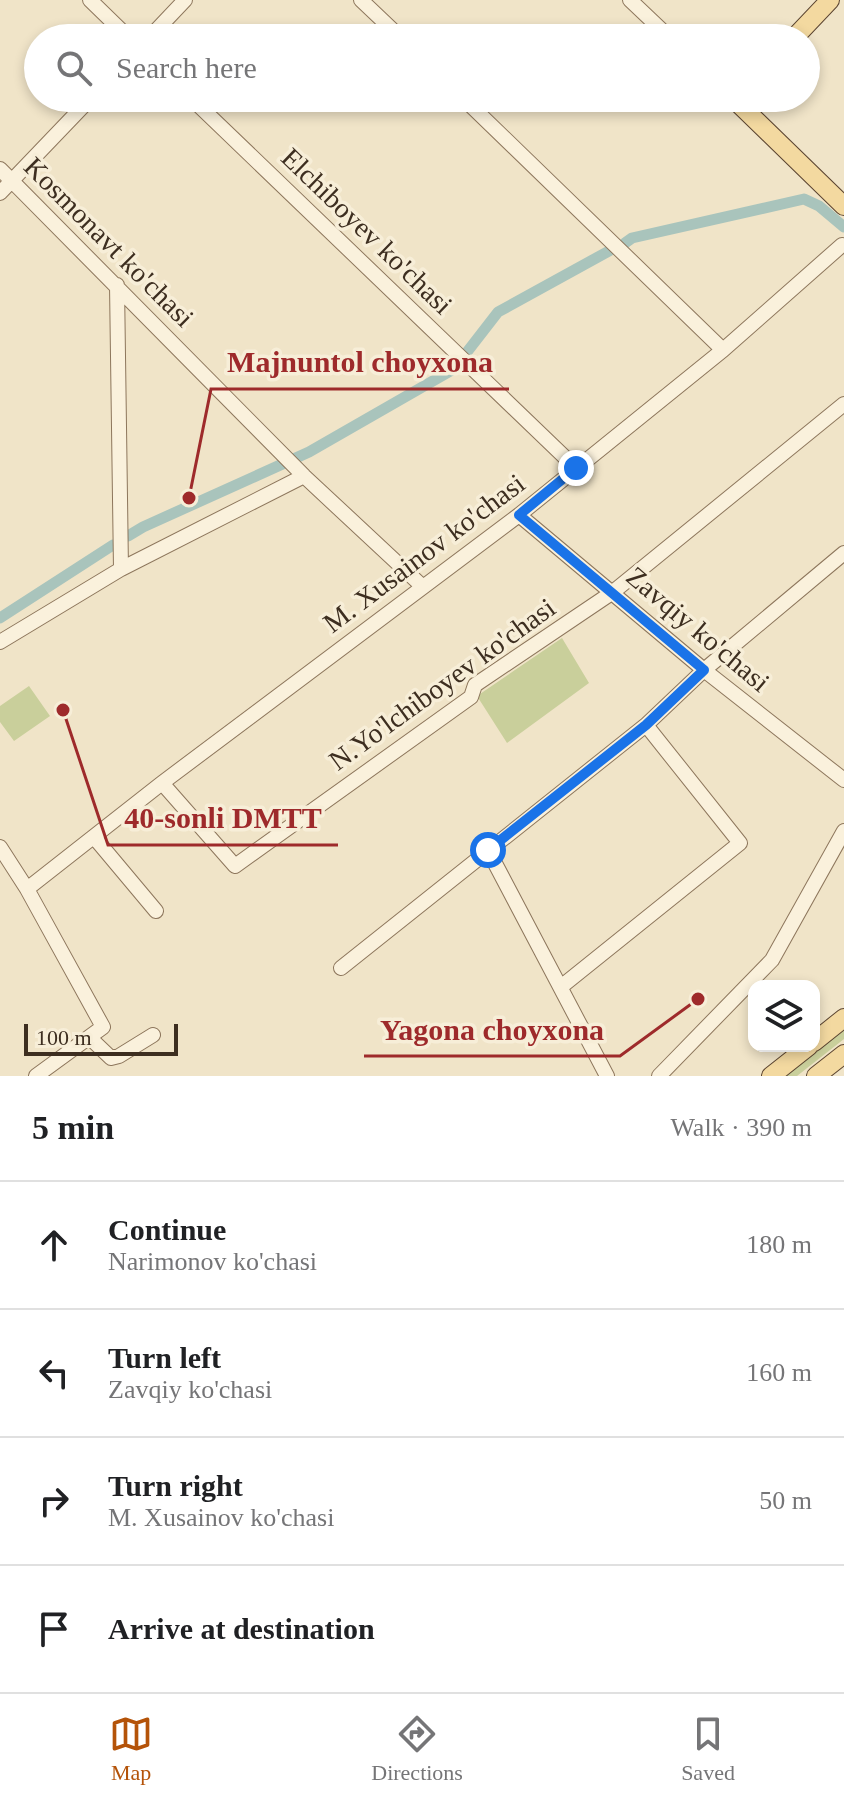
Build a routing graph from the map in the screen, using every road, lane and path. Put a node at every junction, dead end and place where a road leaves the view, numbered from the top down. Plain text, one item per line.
1 (90, 0) edge
2 (185, 0) edge
3 (361, 0) edge
4 (630, 0) edge
5 (830, 0) edge
6 (115, 24) edge
7 (162, 24) edge
8 (386, 24) edge
9 (655, 24) edge
10 (807, 24) edge
11 (75, 112) edge
12 (206, 112) edge
13 (477, 112) edge
14 (747, 112) edge
15 (5, 175) edge
16 (0, 193) edge
17 (844, 206) edge
18 (842, 245) edge
19 (117, 285) junction
20 (723, 350) junction
21 (844, 404) edge
22 (576, 468) junction
23 (304, 476) junction
24 (519, 515) junction
25 (844, 553) edge
26 (121, 569) junction
27 (422, 586) junction
28 (613, 592) junction
29 (0, 642) edge
30 (704, 670) junction
31 (646, 725) junction
32 (844, 780) edge
33 (162, 783) junction
34 (844, 831) edge
35 (94, 837) junction
36 (0, 847) edge
37 (488, 850) junction
38 (27, 889) junction
39 (156, 911) dead end
40 (341, 968) dead end
41 (562, 986) junction
42 (844, 1018) edge
43 (153, 1035) dead end
44 (89, 1037) junction
45 (820, 1037) edge
46 (801, 1052) edge
47 (844, 1054) edge
48 (36, 1076) edge
49 (607, 1076) edge
50 (659, 1076) edge
51 (771, 1076) edge
52 (816, 1076) edge

1 - 6 street
2 - 7 street
3 - 8 street
4 - 9 street
5 - 10 main road
11 - 15 street
12 - 22 street, Elchiboyev ko'chasi
13 - 20 street
14 - 17 main road
15 - 16 street
15 - 19 street, Kosmonavt ko'chasi
18 - 20 street, M. Xusainov ko'chasi
19 - 23 street, Kosmonavt ko'chasi
19 - 26 street
20 - 22 street, M. Xusainov ko'chasi
21 - 28 street
22 - 24 street, M. Xusainov ko'chasi
23 - 26 street
23 - 27 street, Kosmonavt ko'chasi
24 - 27 street, M. Xusainov ko'chasi
24 - 28 street, Zavqiy ko'chasi
25 - 30 street
26 - 29 street
27 - 33 street, M. Xusainov ko'chasi
28 - 30 street, Zavqiy ko'chasi
28 - 33 street, N.Yo'lchiboyev ko'chasi
30 - 31 street
30 - 32 street, Zavqiy ko'chasi
31 - 37 street
31 - 41 street
33 - 35 street, M. Xusainov ko'chasi
34 - 50 street
35 - 38 street, M. Xusainov ko'chasi
35 - 39 street
36 - 38 street
37 - 40 street
37 - 41 street
38 - 44 street
41 - 49 street
42 - 45 main road
43 - 44 street
44 - 48 street
46 - 51 main road
47 - 52 main road

